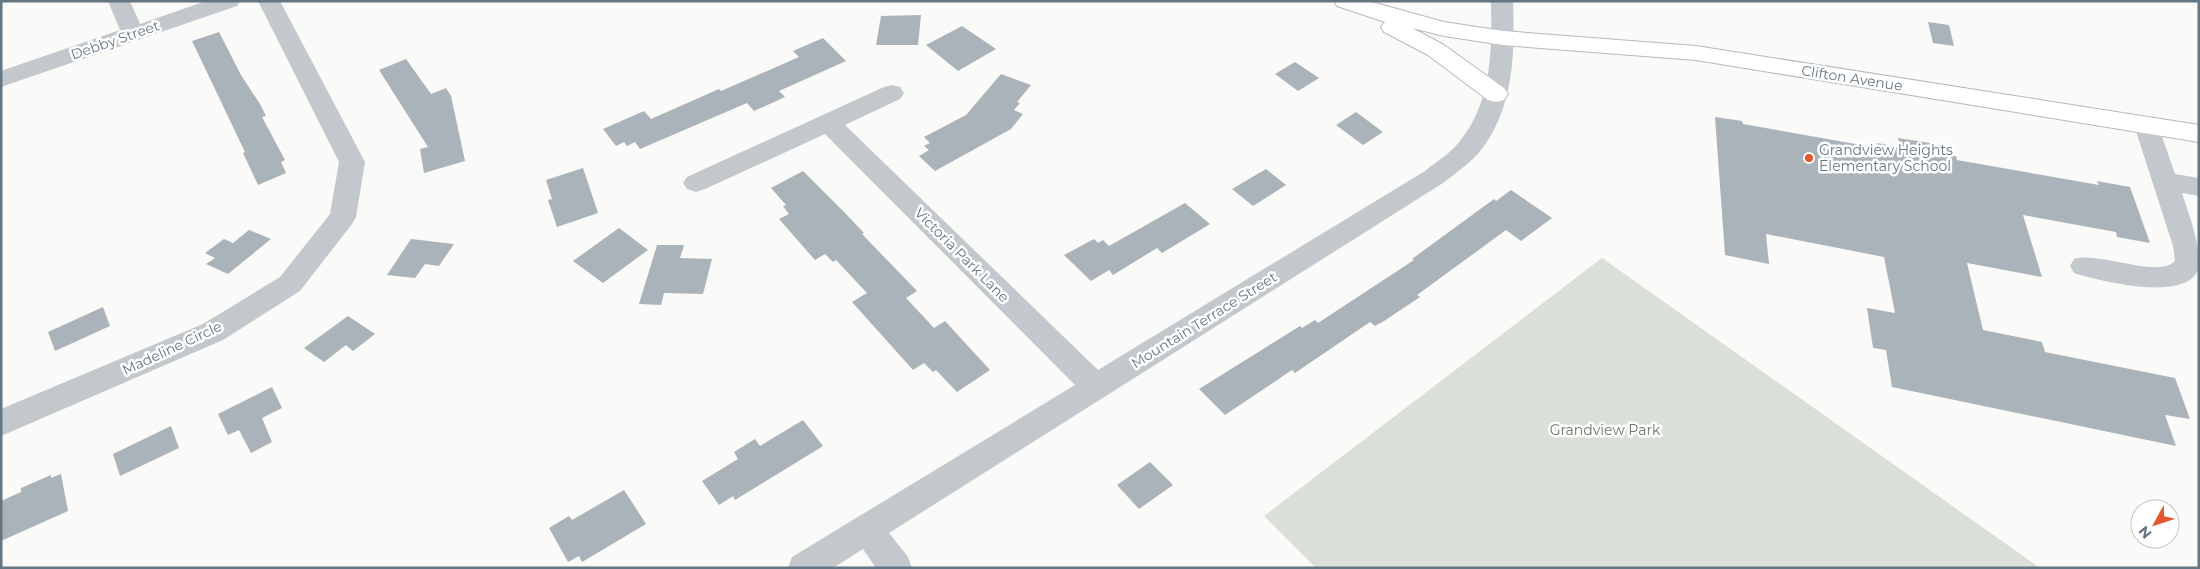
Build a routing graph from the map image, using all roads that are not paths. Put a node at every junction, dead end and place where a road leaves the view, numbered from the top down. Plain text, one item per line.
1 (119, 1) edge
2 (229, 1) edge
3 (269, 1) edge
4 (1344, 1) edge
5 (1502, 1) edge
6 (133, 34) junction
7 (1503, 38) junction
8 (1, 79) edge
9 (892, 93) dead end
10 (1496, 94) junction
11 (828, 123) junction
12 (2146, 125) junction
13 (2199, 134) edge
14 (2164, 182) junction
15 (696, 183) dead end
16 (2199, 187) edge
17 (2084, 266) dead end
18 (1096, 387) junction
19 (1, 424) edge
20 (868, 529) junction
21 (804, 568) edge
22 (896, 568) edge

1 - 6 street
2 - 6 street, Debby Street
3 - 19 street, Madeline Circle
4 - 7 main road, Clifton Avenue
4 - 10 main road
5 - 7 street, Mountain Terrace Street
6 - 8 street, Debby Street
7 - 10 street, Mountain Terrace Street
7 - 12 main road, Clifton Avenue
9 - 11 street
10 - 18 street, Mountain Terrace Street
11 - 15 street
11 - 18 street, Victoria Park Lane
12 - 13 main road, Clifton Avenue
12 - 14 street
14 - 16 street
14 - 17 street
18 - 20 street, Mountain Terrace Street
20 - 21 street, Mountain Terrace Street
20 - 22 street

